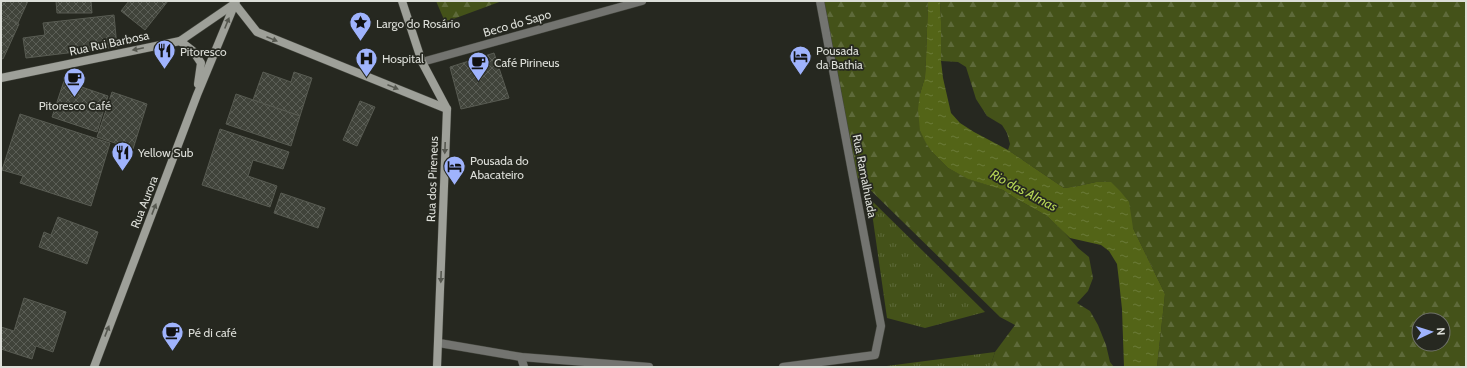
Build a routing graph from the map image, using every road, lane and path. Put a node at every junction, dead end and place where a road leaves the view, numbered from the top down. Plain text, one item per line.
1 (402, 1) edge
2 (642, 1) edge
3 (820, 1) edge
4 (234, 2) edge
5 (180, 41) junction
6 (422, 62) junction
7 (1, 78) edge
8 (197, 95) junction
9 (447, 109) junction
10 (439, 343) junction
11 (521, 357) junction
12 (94, 367) edge
13 (437, 367) edge
14 (524, 367) edge
15 (649, 367) edge
16 (783, 367) edge

1 - 6 main road, Rua dos Pireneus
2 - 6 street, Beco do Sapo
3 - 16 street, Rua Ramalhuada
4 - 5 main road, Rua Rui Barbosa
8 -> 4 main road, Rua Aurora
4 -> 9 main road
5 -> 7 main road, Rua Rui Barbosa
5 - 8 main road
6 - 9 main road, Rua dos Pireneus
12 -> 8 main road, Rua Aurora
9 -> 10 main road, Rua dos Pireneus
10 - 11 street
10 - 13 main road, Rua dos Pireneus
11 - 14 street
11 - 15 street

